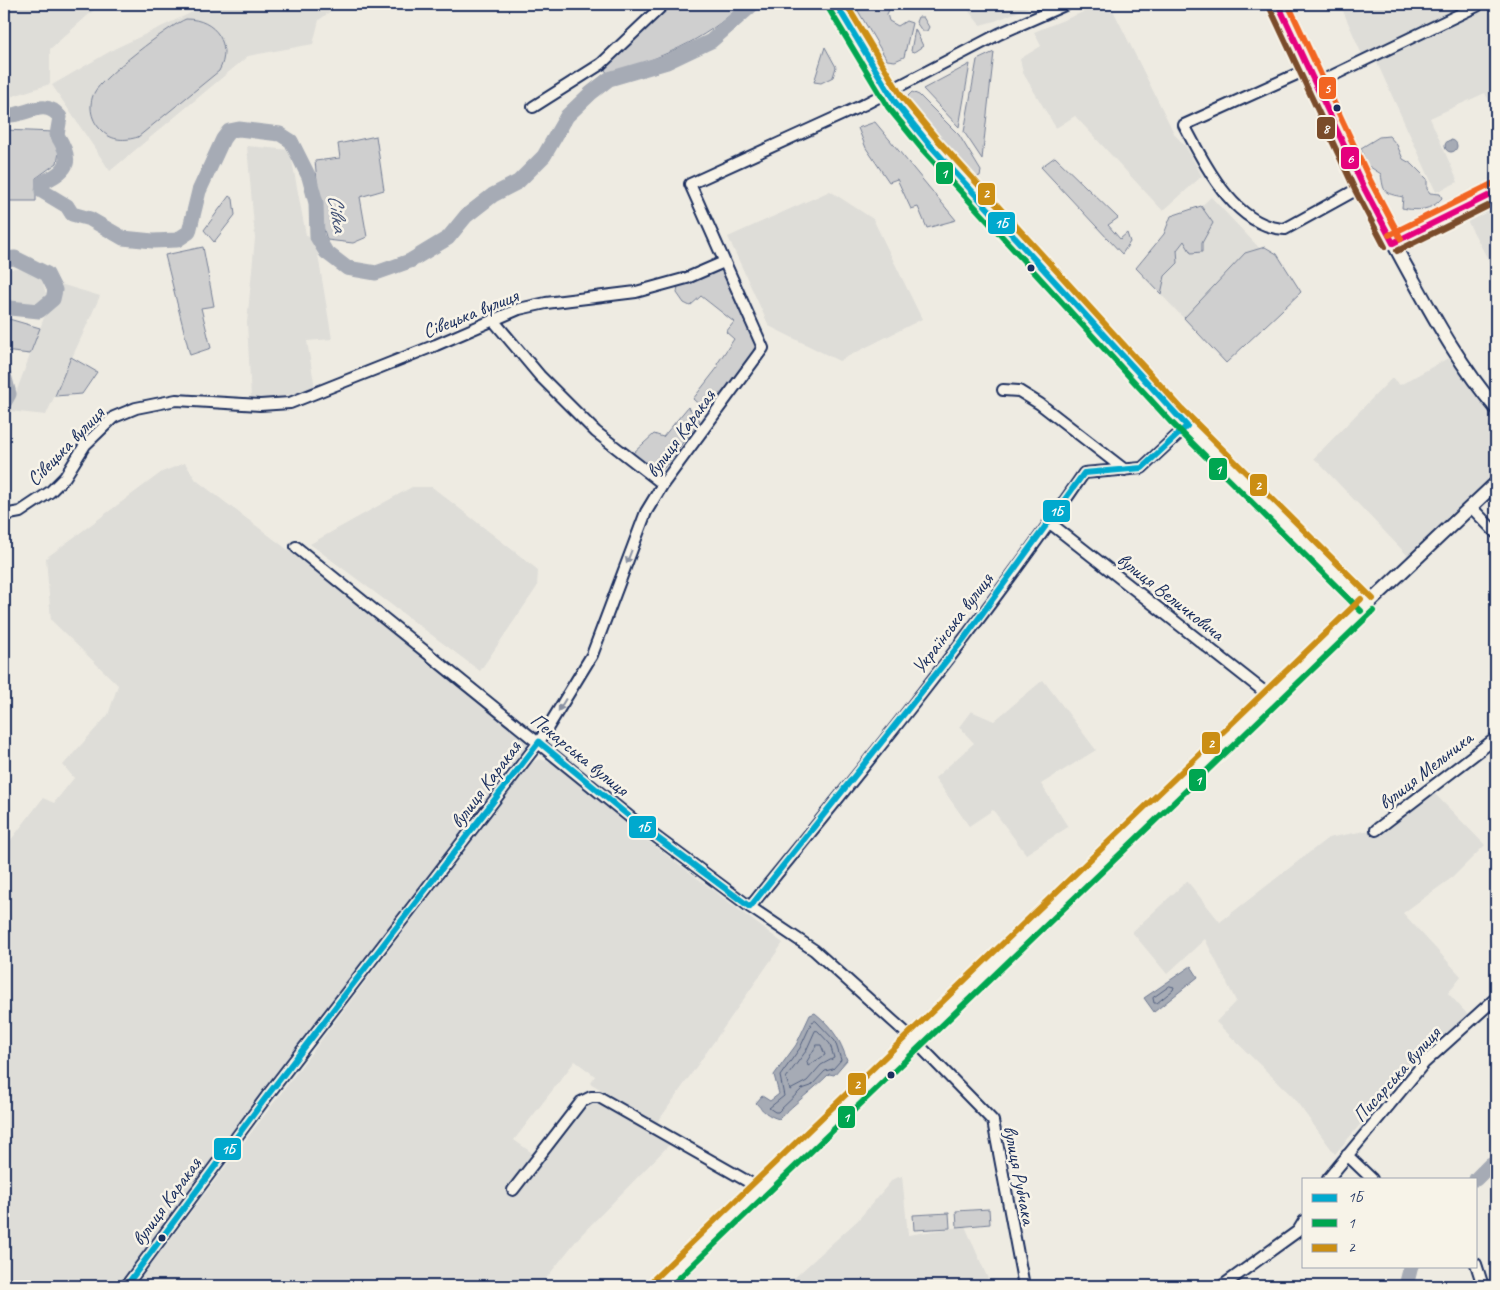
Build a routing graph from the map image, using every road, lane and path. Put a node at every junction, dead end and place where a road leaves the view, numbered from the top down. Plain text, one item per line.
1 (664, 4) edge
2 (836, 4) edge
3 (1066, 4) edge
4 (1278, 4) edge
5 (1477, 6) dead end
6 (1308, 69) junction
7 (1315, 84) junction
8 (888, 92) junction
9 (533, 107) dead end
10 (1362, 186) junction
11 (1496, 192) edge
12 (1393, 243) junction
13 (724, 262) junction
14 (493, 320) junction
15 (1003, 390) dead end
16 (1496, 408) edge
17 (1187, 426) junction
18 (1125, 470) junction
19 (1496, 483) edge
20 (663, 484) junction
21 (1471, 507) junction
22 (4, 515) edge
23 (1050, 523) junction
24 (1496, 533) edge
25 (296, 547) dead end
26 (1367, 605) junction
27 (1271, 697) junction
28 (1496, 738) edge
29 (539, 742) junction
30 (1376, 830) dead end
31 (750, 907) junction
32 (1496, 998) edge
33 (914, 1040) junction
34 (1347, 1155) junction
35 (1329, 1178) edge
36 (1371, 1178) edge
37 (761, 1189) junction
38 (513, 1190) dead end
39 (1302, 1224) edge
40 (1477, 1268) edge
41 (126, 1286) edge
42 (659, 1286) edge
43 (1024, 1286) edge
44 (1222, 1286) edge
45 (1483, 1286) edge

1 - 9 street
2 - 8 main road
3 - 8 street
4 - 6 main road
5 - 7 street
6 - 7 main road
6 - 10 street
7 - 10 main road
8 - 13 street
8 - 17 main road
10 - 12 main road
11 - 12 main road
12 - 16 main road
13 - 14 street, Сівецька вулиця
13 - 20 street, вулиця Каракая
14 - 20 street
14 - 22 street, Сівецька вулиця
15 - 18 street
17 - 18 street, Українська вулиця
17 - 26 main road
18 - 23 street, Українська вулиця
19 - 21 main road
20 -> 29 street, вулиця Каракая
21 - 24 street
21 - 26 main road
23 - 27 street, вулиця Величковича
23 - 31 street, Українська вулиця
25 - 29 street, Пекарська вулиця
26 - 27 main road
27 - 33 main road
28 - 30 street, вулиця Мельника
29 - 31 street, Пекарська вулиця
29 - 41 street, вулиця Каракая
31 - 33 street, Пекарська вулиця
32 - 34 street, Писарська вулиця
33 - 37 main road
33 - 43 street, вулиця Рубчака
34 - 35 street, Писарська вулиця
34 - 36 street
37 - 38 street
37 - 42 main road
39 - 44 street
40 - 45 street

